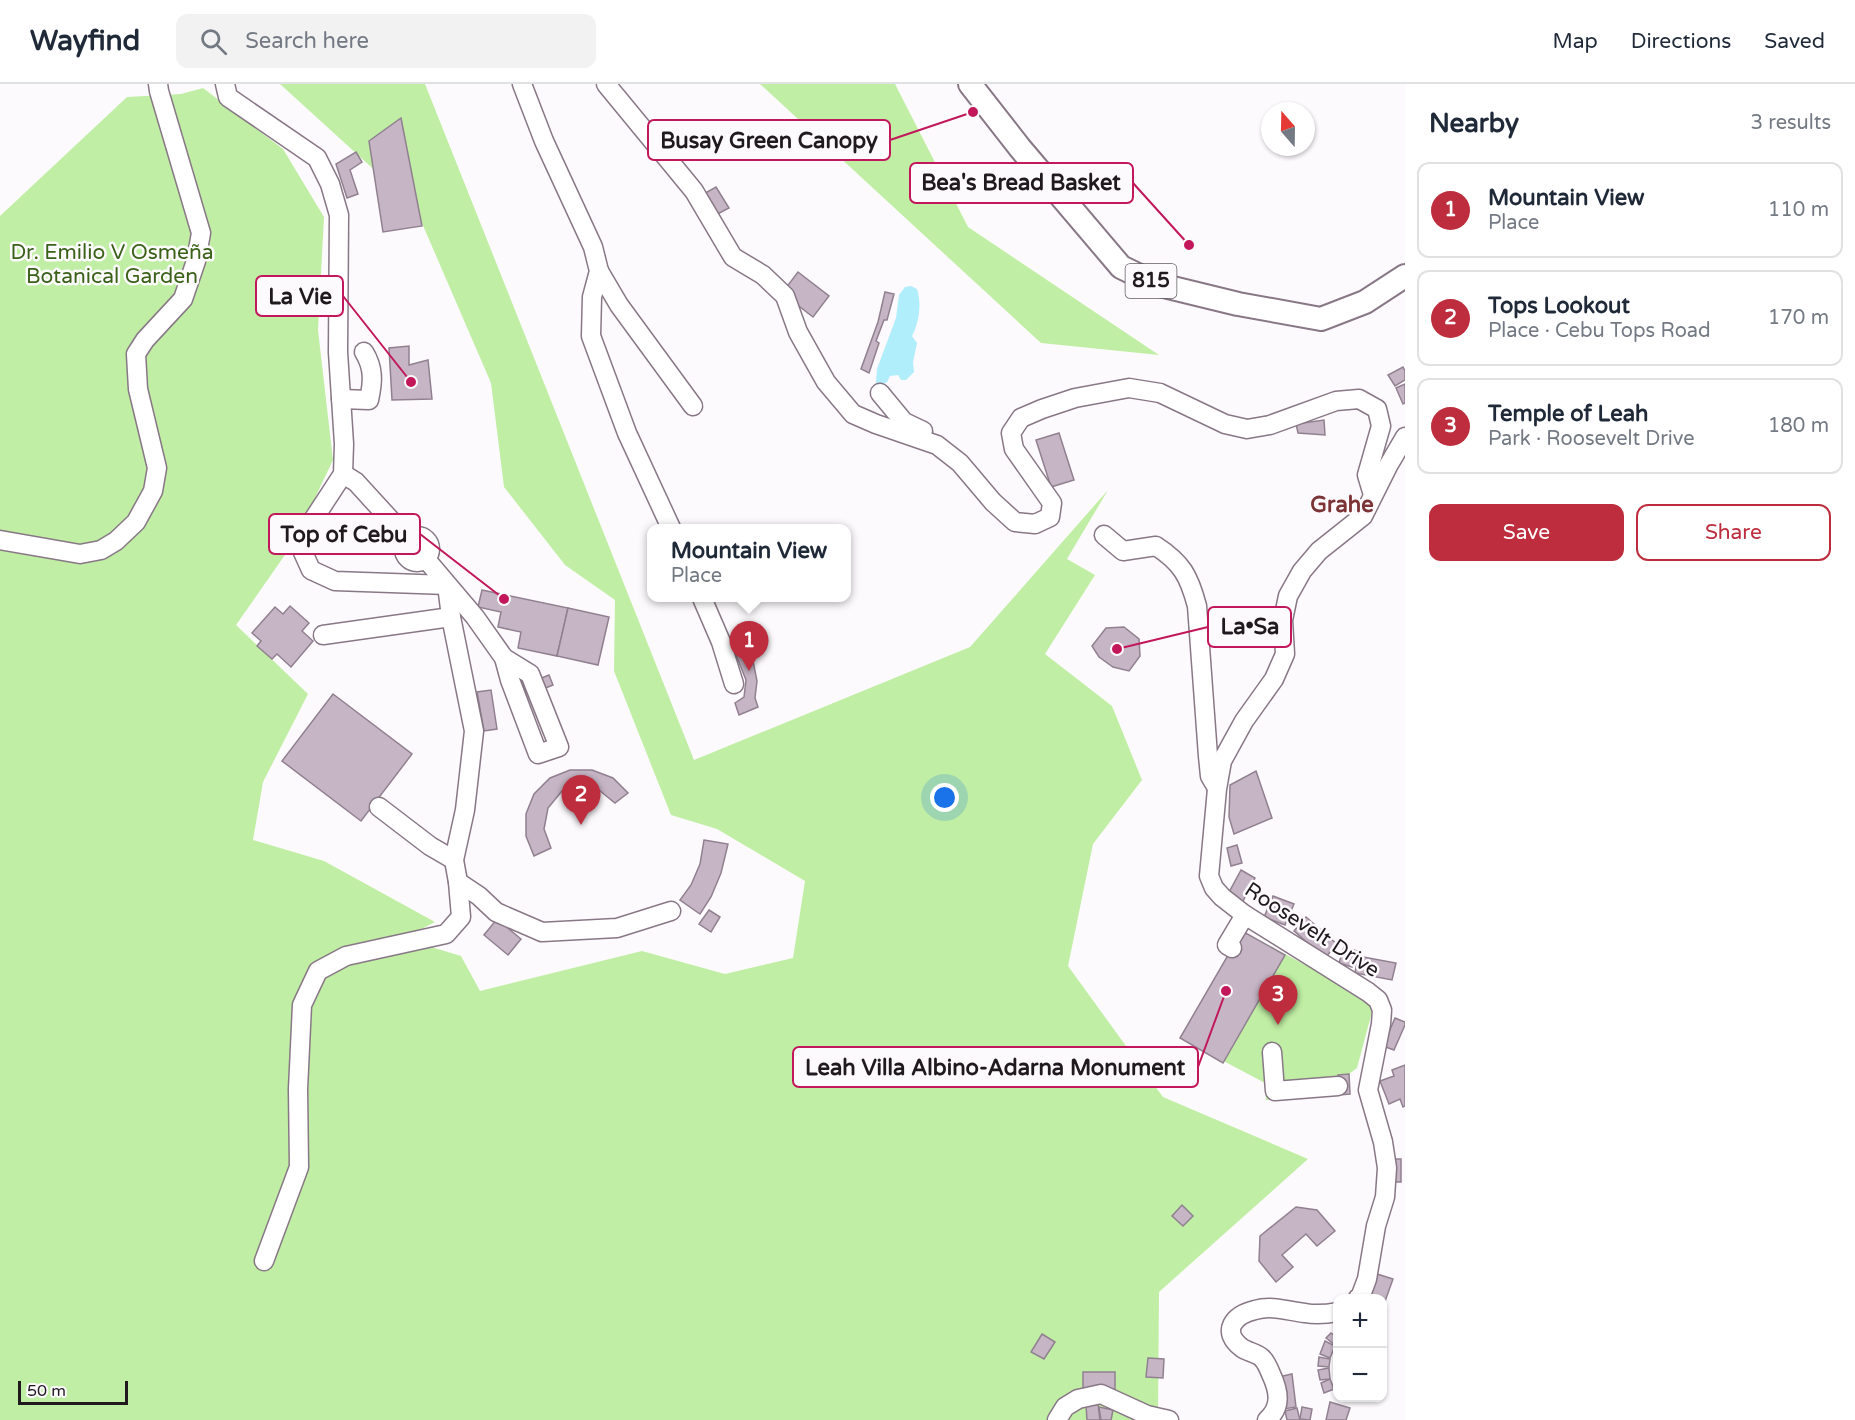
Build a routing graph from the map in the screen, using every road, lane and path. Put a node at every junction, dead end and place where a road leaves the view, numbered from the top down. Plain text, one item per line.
1 (158, 84) edge
2 (225, 84) edge
3 (522, 84) edge
4 (606, 84) edge
5 (970, 84) edge
6 (599, 271) junction
7 (1405, 276) edge
8 (364, 352) dead end
9 (880, 393) dead end
10 (341, 399) junction
11 (693, 406) dead end
12 (1405, 437) edge
13 (937, 445) junction
14 (343, 474) junction
15 (1373, 495) junction
16 (669, 524) edge
17 (1104, 535) dead end
18 (0, 540) edge
19 (447, 585) junction
20 (704, 602) edge
21 (451, 617) junction
22 (323, 635) dead end
23 (504, 657) junction
24 (734, 684) dead end
25 (1217, 789) junction
26 (379, 807) dead end
27 (454, 860) junction
28 (458, 882) junction
29 (670, 910) dead end
30 (1245, 915) junction
31 (1232, 948) dead end
32 (1272, 1052) dead end
33 (1368, 1090) junction
34 (264, 1261) dead end
35 (1361, 1294) edge
36 (1333, 1312) edge
37 (1058, 1420) edge
38 (1169, 1420) edge
39 (1267, 1420) edge

1 - 18 street
2 - 10 street
3 - 6 street
4 - 13 street
5 - 7 main road, 815
6 - 11 street
6 - 16 street
8 - 10 street
9 - 13 street
10 - 14 street
12 - 15 street, Roosevelt Drive
13 - 15 street
14 - 19 street
14 - 19 street
15 - 25 street, Roosevelt Drive
17 - 25 street
19 - 21 street
19 - 23 street
20 - 24 street
21 - 22 street
21 - 27 street
23 - 23 street
25 - 30 street, Roosevelt Drive
26 - 27 street
27 - 28 street
28 - 29 street
28 - 34 street
30 - 31 street
30 - 33 street, Roosevelt Drive
32 - 33 street
33 - 35 street
36 - 39 street
37 - 38 street

